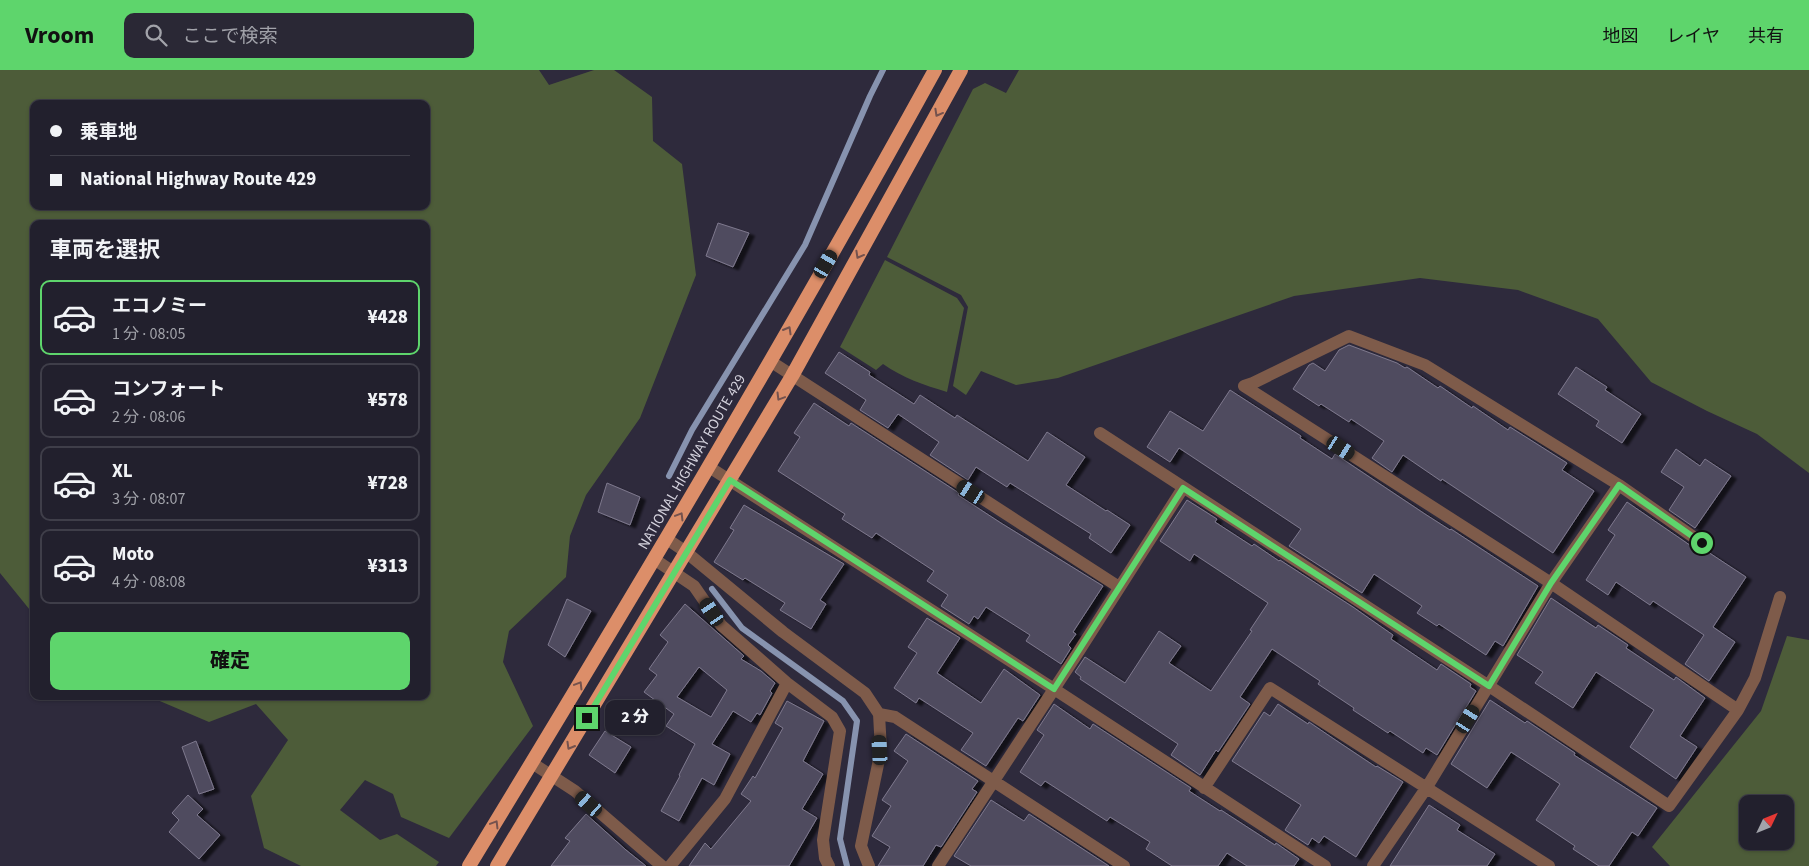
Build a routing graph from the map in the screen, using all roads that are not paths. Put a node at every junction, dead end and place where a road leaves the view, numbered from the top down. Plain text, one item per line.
1 (935, 70) edge
2 (961, 70) edge
3 (770, 361) junction
4 (792, 376) junction
5 (1100, 433) dead end
6 (709, 467) junction
7 (730, 480) junction
8 (1619, 485) junction
9 (1183, 488) junction
10 (667, 539) junction
11 (1702, 543) dead end
12 (686, 552) junction
13 (654, 559) junction
14 (674, 572) junction
15 (1551, 583) junction
16 (1119, 587) junction
17 (1780, 598) dead end
18 (787, 683) junction
19 (1489, 686) junction
20 (1054, 689) junction
21 (1738, 710) junction
22 (878, 714) junction
23 (532, 763) junction
24 (552, 777) junction
25 (994, 781) junction
26 (1427, 787) junction
27 (1204, 788) junction
28 (823, 863) edge
29 (469, 866) edge
30 (496, 866) edge
31 (662, 866) edge
32 (670, 866) edge
33 (869, 866) edge
34 (938, 866) edge
35 (1124, 866) edge
36 (1326, 866) edge
37 (1373, 866) edge
38 (1549, 866) edge

3 -> 1 highway, NATIONAL HIGHWAY ROUTE 429
2 -> 4 highway
3 - 4 street
3 - 6 highway, NATIONAL HIGHWAY ROUTE 429
4 -> 7 highway
4 - 16 street
5 - 9 street
6 - 7 street
10 -> 6 highway, NATIONAL HIGHWAY ROUTE 429
7 - 12 highway
7 - 20 street
8 - 11 street
8 - 15 street
8 - 15 street
9 - 16 street
9 - 19 street
10 - 12 street
10 - 13 highway, NATIONAL HIGHWAY ROUTE 429
12 - 14 highway
12 - 22 street
13 - 14 street
23 -> 13 highway, NATIONAL HIGHWAY ROUTE 429
14 - 18 street
14 -> 24 highway
15 - 19 street
15 - 21 street
16 - 20 street
17 - 21 street
18 - 28 street
18 - 32 street
19 - 21 street
19 - 26 street
20 - 25 street
20 - 27 street
22 - 25 street
22 - 33 street
23 - 24 street
29 -> 23 highway, NATIONAL HIGHWAY ROUTE 429
24 - 30 highway
24 - 31 street
25 - 34 street
25 - 35 street
26 - 27 street
26 - 37 street
26 - 38 street
27 - 36 street

